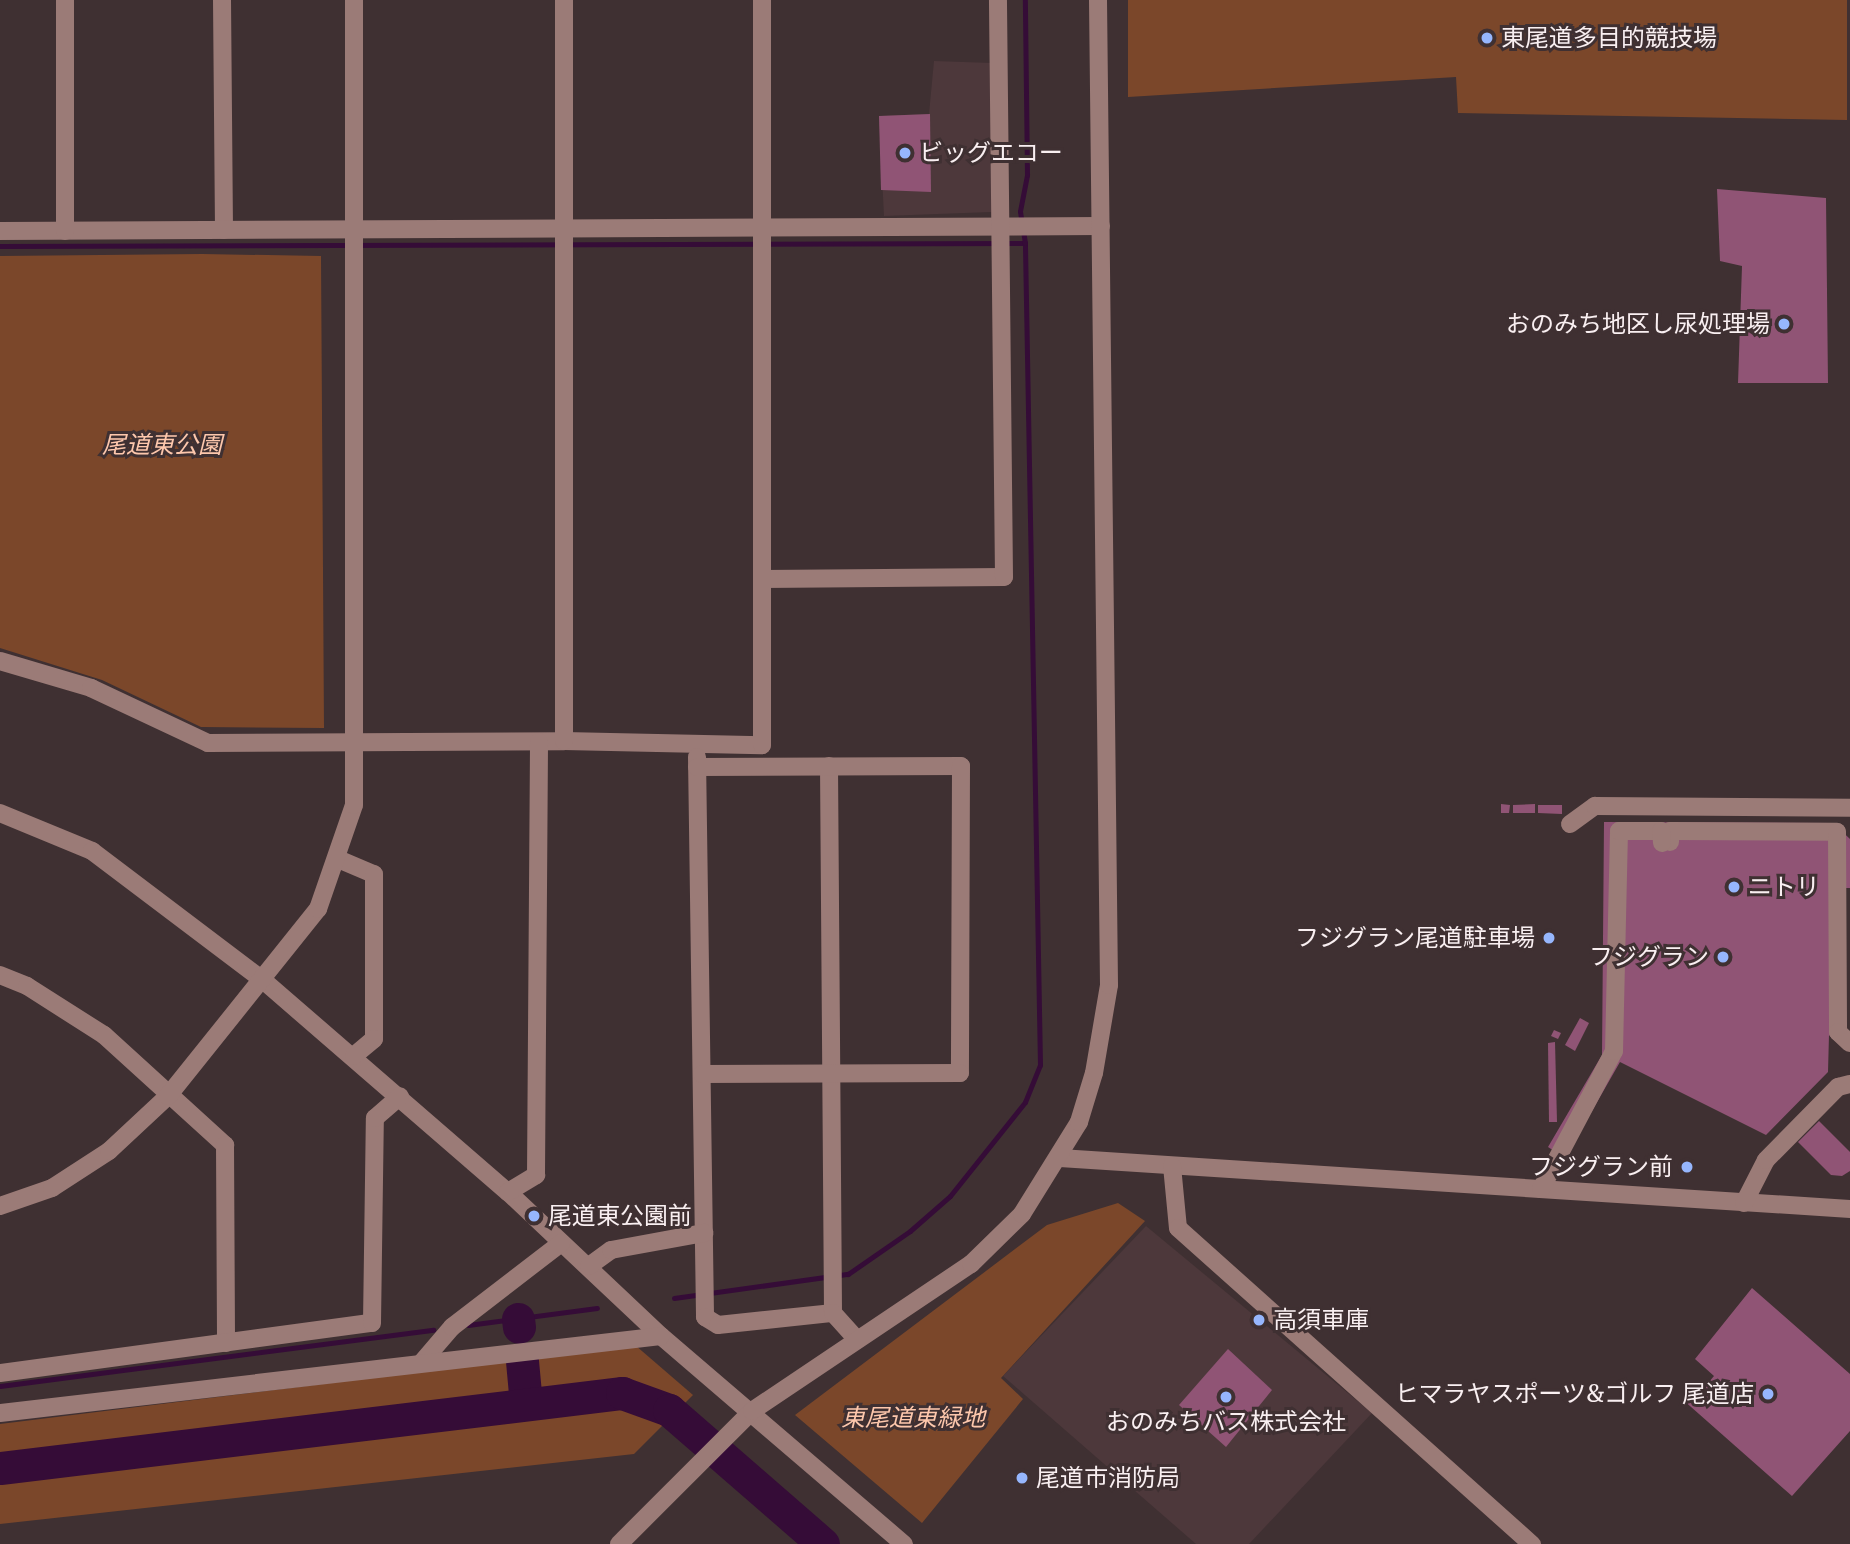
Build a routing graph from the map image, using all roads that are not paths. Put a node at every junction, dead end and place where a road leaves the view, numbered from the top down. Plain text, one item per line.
1 (65, 0) edge
2 (222, 0) edge
3 (354, 0) edge
4 (564, 0) edge
5 (762, 0) edge
6 (998, 0) edge
7 (1098, 0) edge
8 (1101, 226) junction
9 (223, 230) junction
10 (0, 231) edge
11 (65, 231) junction
12 (1010, 232) junction
13 (763, 238) junction
14 (356, 239) junction
15 (565, 240) junction
16 (763, 579) junction
17 (0, 661) edge
18 (564, 741) junction
19 (540, 742) junction
20 (697, 743) junction
21 (357, 744) junction
22 (829, 766) junction
23 (697, 767) junction
24 (1850, 808) edge
25 (0, 813) edge
26 (1570, 824) dead end
27 (338, 859) junction
28 (0, 975) edge
29 (264, 981) junction
30 (1849, 1043) edge
31 (354, 1056) junction
32 (702, 1074) junction
33 (831, 1074) junction
34 (1850, 1084) edge
35 (168, 1096) junction
36 (400, 1096) junction
37 (1060, 1158) junction
38 (1172, 1166) junction
39 (1541, 1189) junction
40 (509, 1192) junction
41 (1744, 1203) junction
42 (0, 1206) edge
43 (1850, 1209) edge
44 (704, 1233) junction
45 (561, 1243) junction
46 (589, 1266) junction
47 (833, 1313) junction
48 (661, 1336) junction
49 (857, 1340) junction
50 (226, 1343) junction
51 (422, 1362) junction
52 (0, 1373) edge
53 (752, 1411) junction
54 (0, 1413) edge
55 (620, 1544) edge
56 (904, 1544) edge
57 (1532, 1544) edge

1 - 11 street
2 - 9 street
3 - 14 street
4 - 15 street
5 - 13 street
6 - 12 street
7 - 8 street
8 - 12 street
8 - 37 street
9 - 11 street
9 - 14 street
10 - 11 street
12 - 13 street
12 - 16 street
13 - 15 street
13 - 16 street
14 - 15 street
14 - 21 street
15 - 18 street
16 - 20 street
17 - 21 street
18 - 19 street
18 - 20 street
19 - 21 street
19 - 40 street
20 - 23 street
21 - 27 street
22 - 23 street
22 - 33 street
22 - 33 street
23 - 32 street
24 - 26 street
25 - 29 street
27 - 29 street
27 - 31 street
28 - 35 street
29 - 31 street
29 - 35 street
30 - 39 street
31 - 36 street
32 - 33 street
32 - 44 street
33 - 47 street
34 - 41 street
35 - 42 street
35 - 50 street
36 - 40 street
36 - 50 street
37 - 38 street
37 - 49 street
38 - 39 street
38 - 57 street
39 - 41 street
40 - 45 street
41 - 43 street
44 - 46 street
44 - 47 street
45 - 46 street
45 - 51 street
46 - 48 street
47 - 49 street
48 - 51 street
48 - 53 street
49 - 53 street
50 - 52 street
51 - 54 street
53 - 55 street
53 - 56 street

